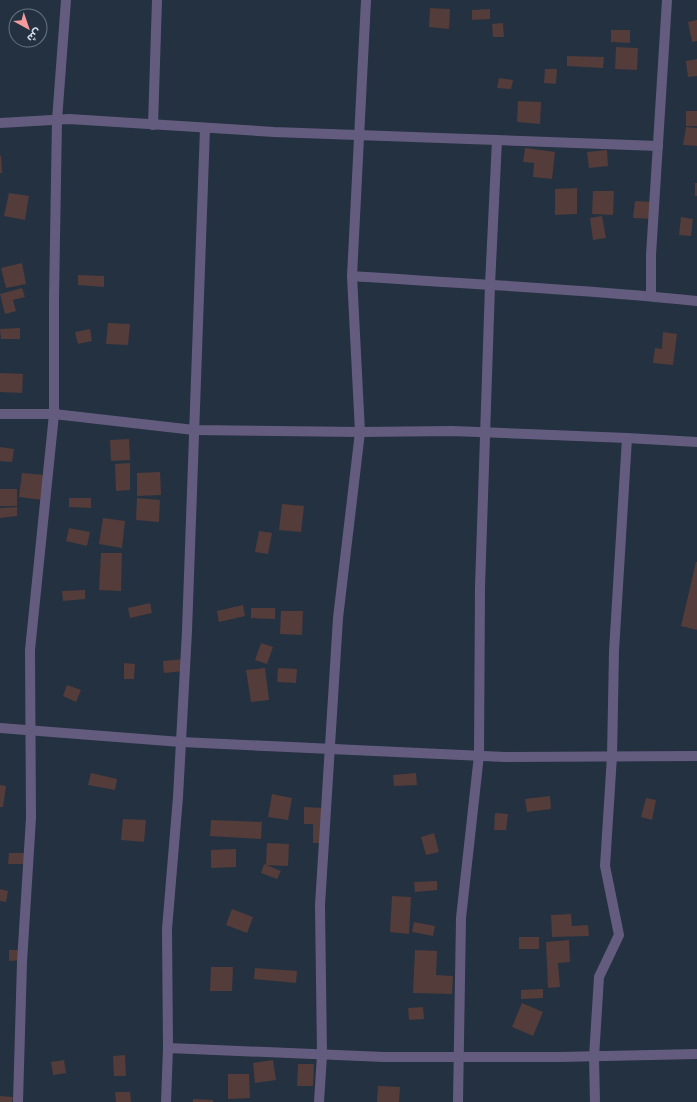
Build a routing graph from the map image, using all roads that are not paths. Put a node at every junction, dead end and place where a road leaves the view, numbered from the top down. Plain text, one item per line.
1 (66, 0) edge
2 (157, 0) edge
3 (366, 0) edge
4 (667, 0) edge
5 (57, 120) junction
6 (0, 123) edge
7 (153, 125) junction
8 (205, 128) junction
9 (360, 135) junction
10 (497, 140) junction
11 (658, 146) junction
12 (352, 276) junction
13 (490, 285) junction
14 (651, 296) junction
15 (697, 301) edge
16 (0, 414) edge
17 (54, 414) junction
18 (194, 430) junction
19 (360, 432) junction
20 (485, 432) junction
21 (627, 438) junction
22 (697, 442) edge
23 (0, 728) edge
24 (30, 731) junction
25 (181, 742) junction
26 (330, 748) junction
27 (479, 755) junction
28 (612, 756) junction
29 (697, 756) edge
30 (168, 1048) junction
31 (697, 1054) edge
32 (322, 1055) junction
33 (459, 1057) junction
34 (594, 1057) junction
35 (18, 1102) edge
36 (166, 1102) edge
37 (319, 1102) edge
38 (458, 1102) edge
39 (595, 1102) edge

1 - 5 street
2 - 7 street
3 - 9 street
4 - 11 street
5 - 6 street
5 - 7 street
5 - 17 street
7 - 8 street
8 - 9 street
8 - 18 street
9 - 10 street
9 - 12 street
10 - 11 street
10 - 13 street
11 - 14 street
12 - 13 street
12 - 19 street
13 - 14 street
13 - 20 street
14 - 15 street
16 - 17 street
17 - 18 street
17 - 24 street
18 - 19 street
18 - 25 street
19 - 20 street
19 - 26 street
20 - 21 street
20 - 27 street
21 - 22 street
21 - 28 street
23 - 24 street
24 - 25 street
24 - 35 street
25 - 26 street
25 - 30 street
26 - 27 street
26 - 32 street
27 - 28 street
27 - 33 street
28 - 29 street
28 - 34 street
30 - 32 street
30 - 36 street
31 - 34 street
32 - 33 street
32 - 37 street
33 - 34 street
33 - 38 street
34 - 39 street

